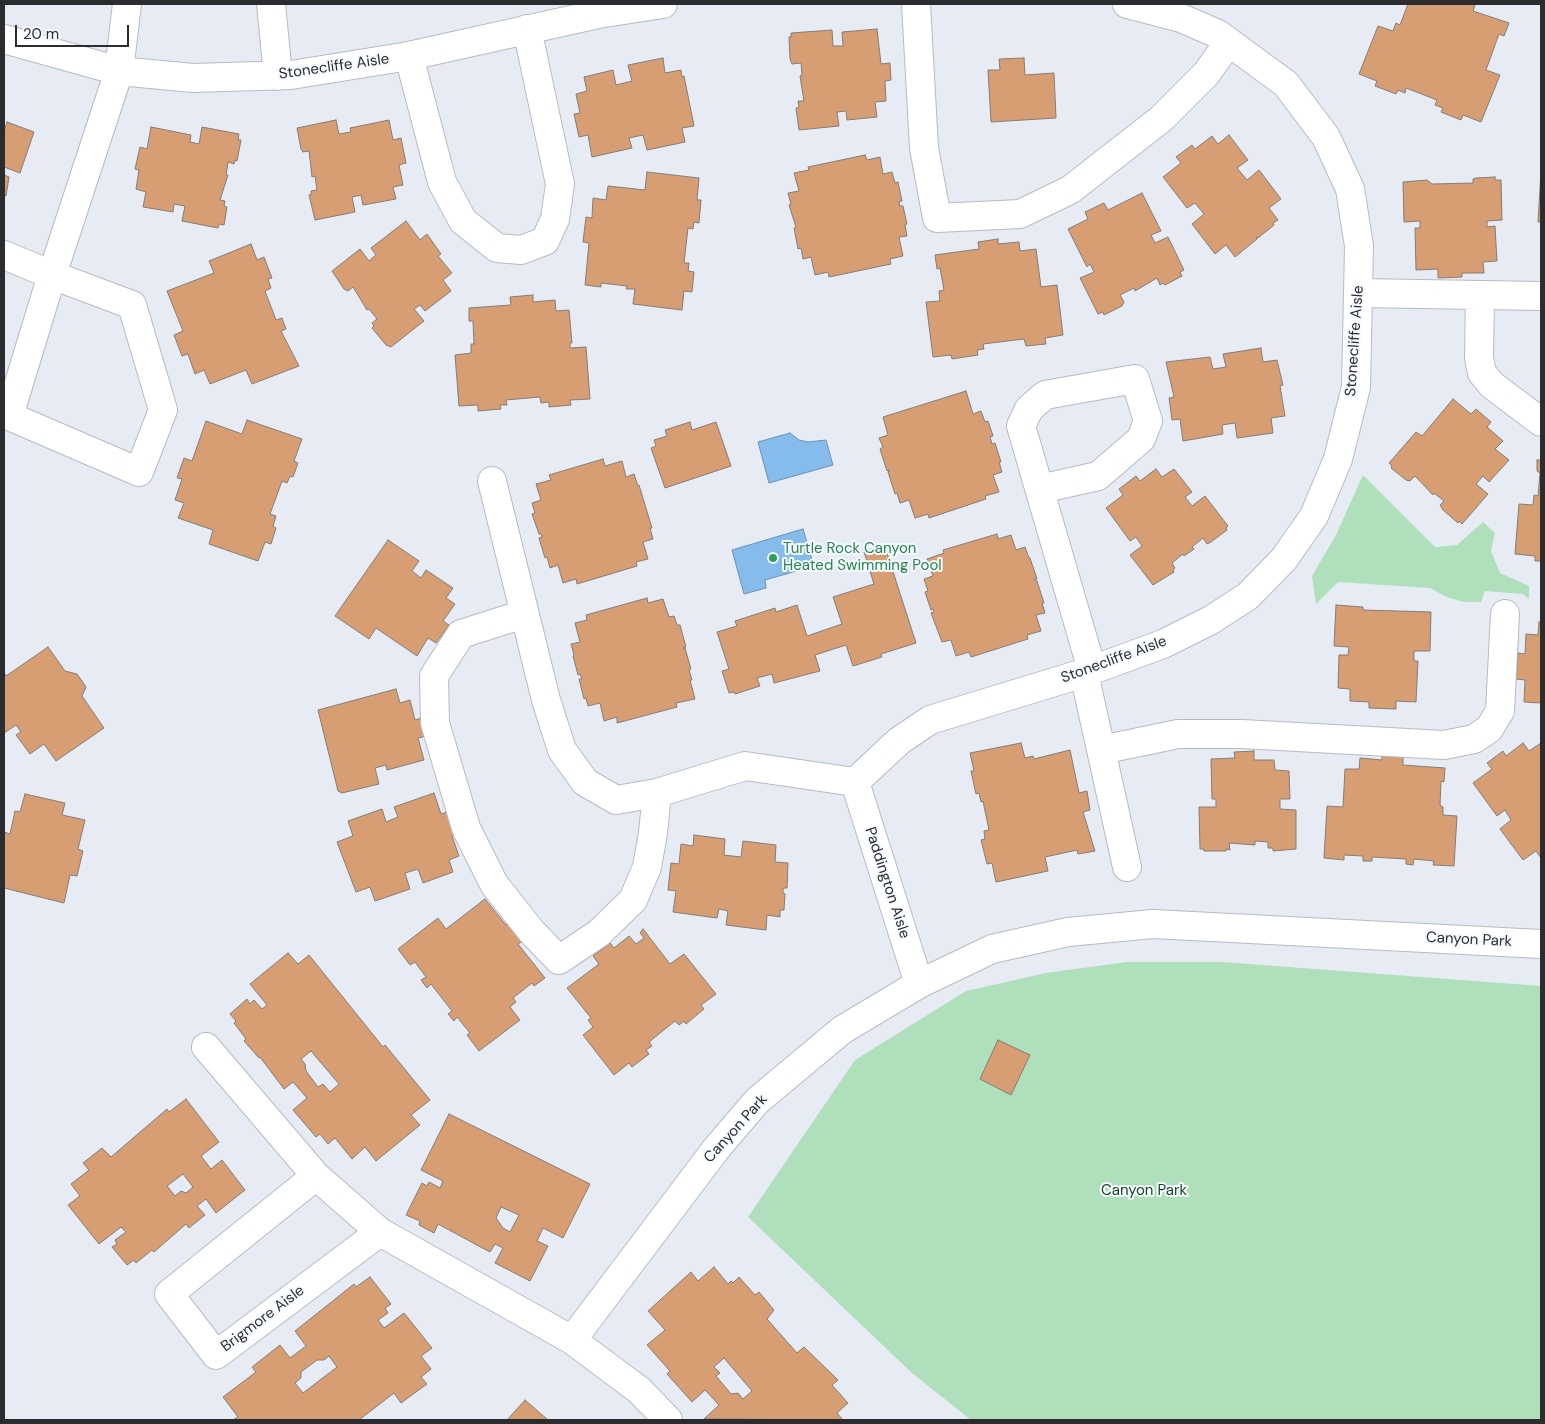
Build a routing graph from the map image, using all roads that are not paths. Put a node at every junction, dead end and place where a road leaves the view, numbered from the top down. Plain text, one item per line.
1 (126, 4) edge
2 (271, 4) edge
3 (663, 4) edge
4 (916, 4) edge
5 (1127, 4) edge
6 (598, 9) edge
7 (527, 29) junction
8 (4, 39) edge
9 (1229, 42) junction
10 (409, 56) junction
11 (119, 71) junction
12 (278, 76) junction
13 (4, 255) edge
14 (52, 275) junction
15 (1359, 293) junction
16 (1480, 295) junction
17 (1541, 296) edge
18 (1541, 422) edge
19 (492, 481) dead end
20 (1040, 489) junction
21 (524, 614) junction
22 (1505, 614) dead end
23 (1088, 671) junction
24 (1101, 750) junction
25 (855, 782) junction
26 (657, 793) junction
27 (1127, 867) dead end
28 (1541, 944) edge
29 (919, 984) junction
30 (206, 1047) dead end
31 (316, 1176) junction
32 (380, 1232) junction
33 (572, 1340) junction
34 (668, 1420) edge

1 - 11 street
2 - 12 street
3 - 6 street, Stonecliffe Aisle
4 - 9 street
5 - 9 street, Stonecliffe Aisle
6 - 7 street, Stonecliffe Aisle
7 - 10 street, Stonecliffe Aisle
7 - 10 street
8 - 11 street, Stonecliffe Aisle
9 - 15 street, Stonecliffe Aisle
10 - 12 street, Stonecliffe Aisle
11 - 12 street, Stonecliffe Aisle
11 - 14 street
13 - 14 street
14 - 14 street
15 - 16 street
15 - 23 street, Stonecliffe Aisle
16 - 17 street
16 - 18 street
19 - 21 street
20 - 20 street
20 - 23 street
21 - 26 street
21 - 26 street
22 - 24 street
23 - 24 street
23 - 25 street, Stonecliffe Aisle
24 - 27 street
25 - 26 street
25 - 29 street, Paddington Aisle
28 - 29 street, Canyon Park
29 - 33 street, Canyon Park
30 - 31 street
31 - 32 street
31 - 32 street, Brigmore Aisle
32 - 33 street
33 - 34 street

